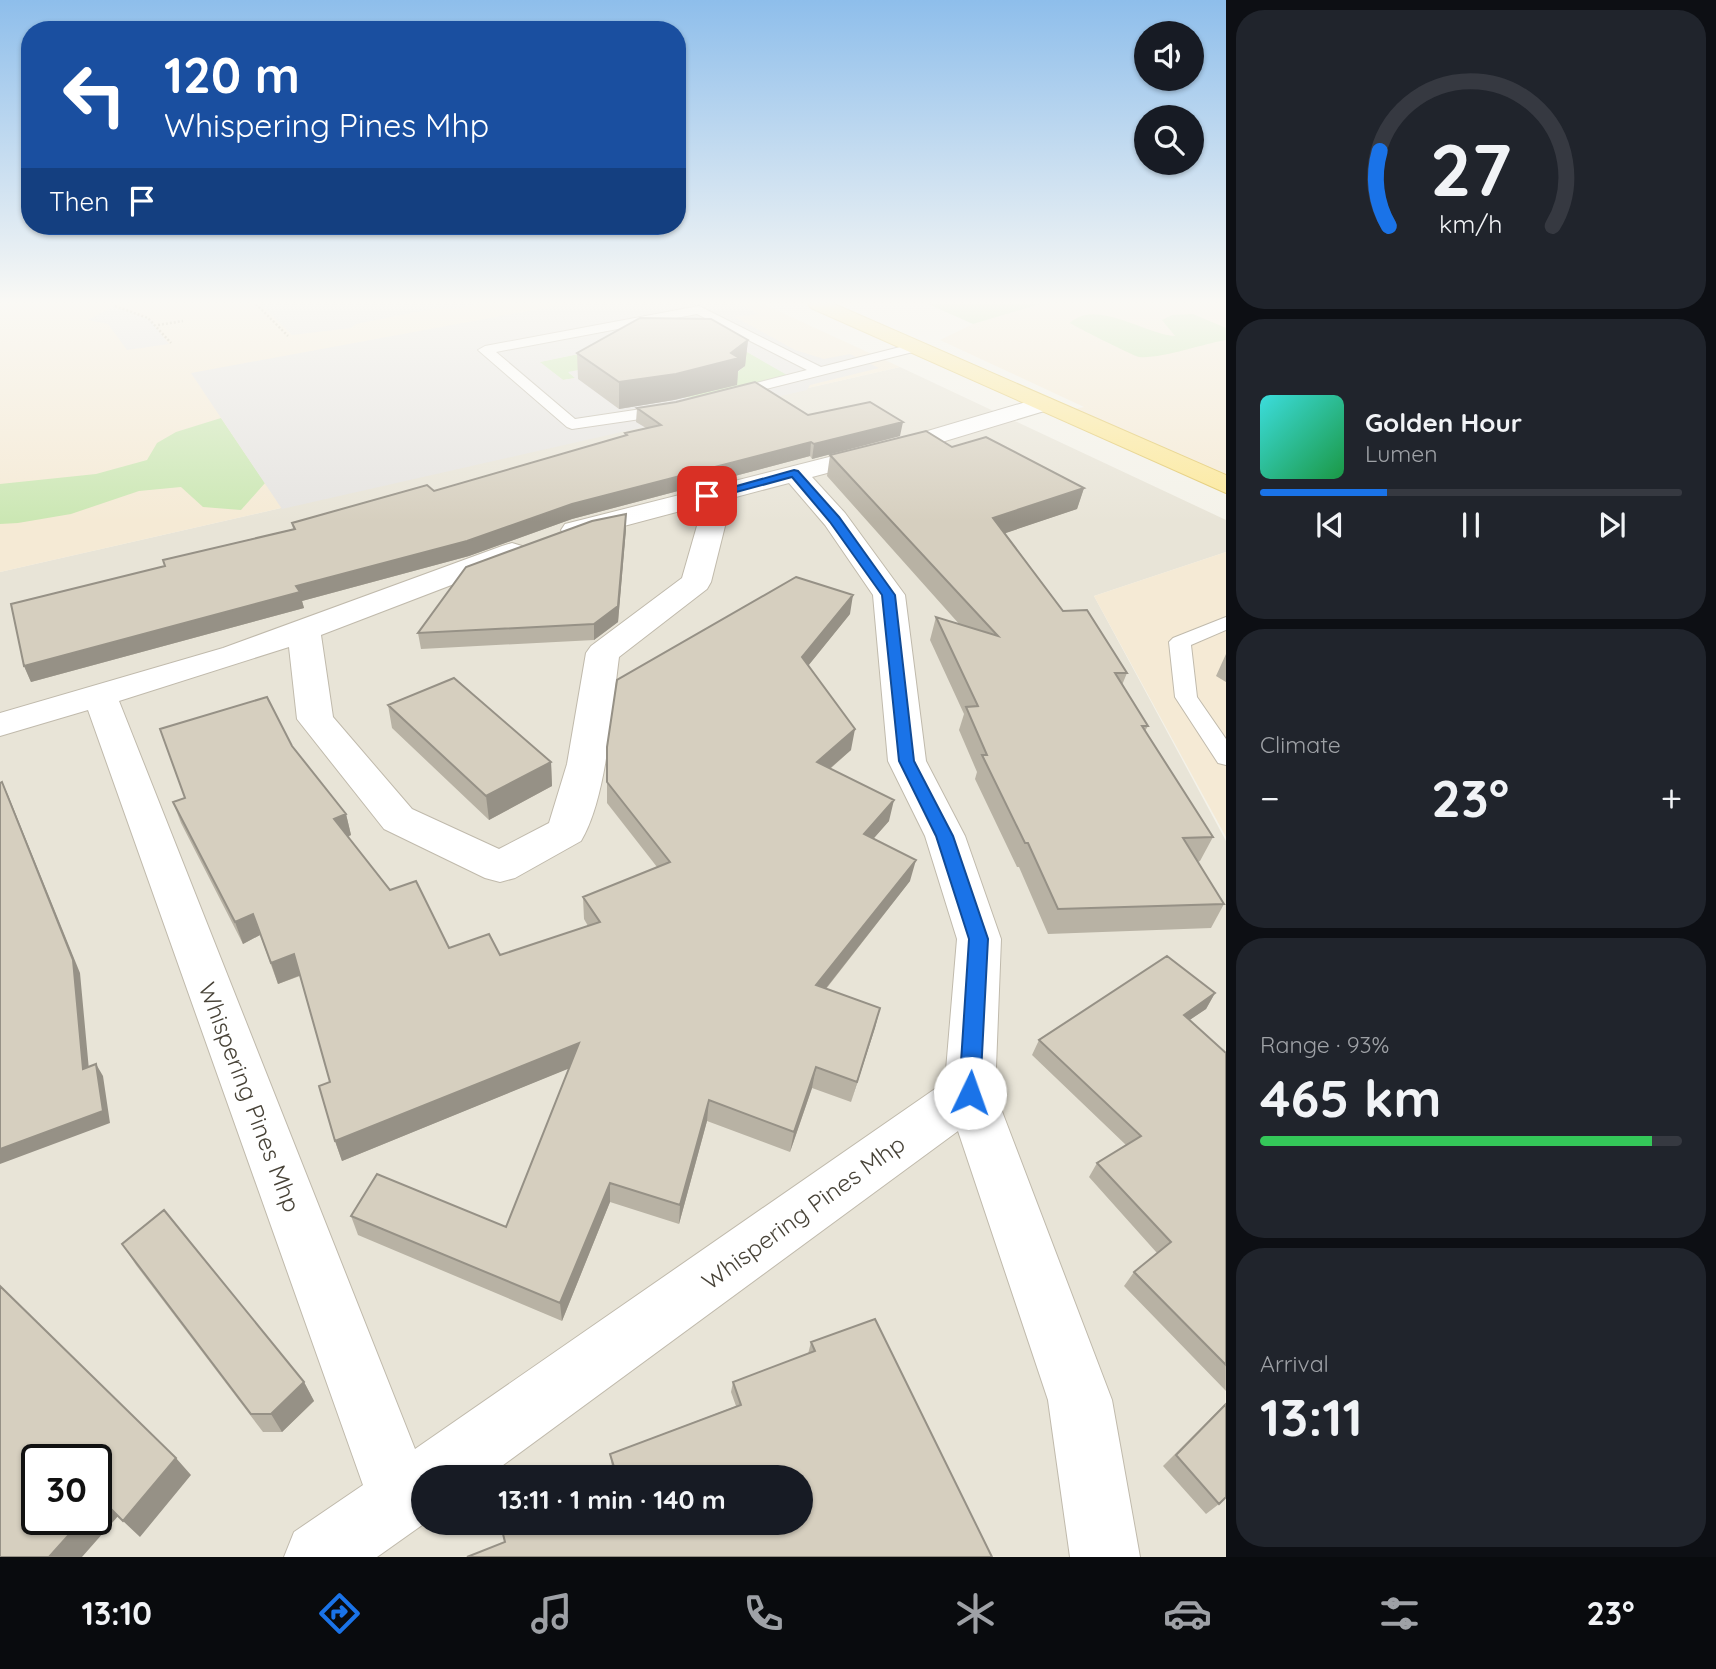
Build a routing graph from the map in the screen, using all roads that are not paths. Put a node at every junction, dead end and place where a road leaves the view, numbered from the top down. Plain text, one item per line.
1 (516, 377) edge
2 (797, 377) edge
3 (982, 377) edge
4 (713, 398) edge
5 (1043, 404) junction
6 (688, 405) edge
7 (794, 473) junction
8 (1226, 485) edge
9 (720, 493) junction
10 (1226, 623) edge
11 (304, 630) junction
12 (100, 696) junction
13 (0, 725) edge
14 (1226, 757) edge
15 (970, 1093) junction
16 (448, 1465) edge
17 (411, 1466) edge
18 (411, 1492) edge
19 (319, 1557) edge
20 (1104, 1557) edge

1 - 6 lane
2 - 4 lane
3 - 5 main road
5 - 7 street
5 - 8 main road
7 - 9 street
7 - 15 street
9 - 11 street
9 - 11 street
10 - 14 lane
11 - 12 street
12 - 13 street
12 - 17 street, Whispering Pines Mhp
15 - 16 street, Whispering Pines Mhp
15 - 20 street
18 - 19 street, Whispering Pines Mhp

